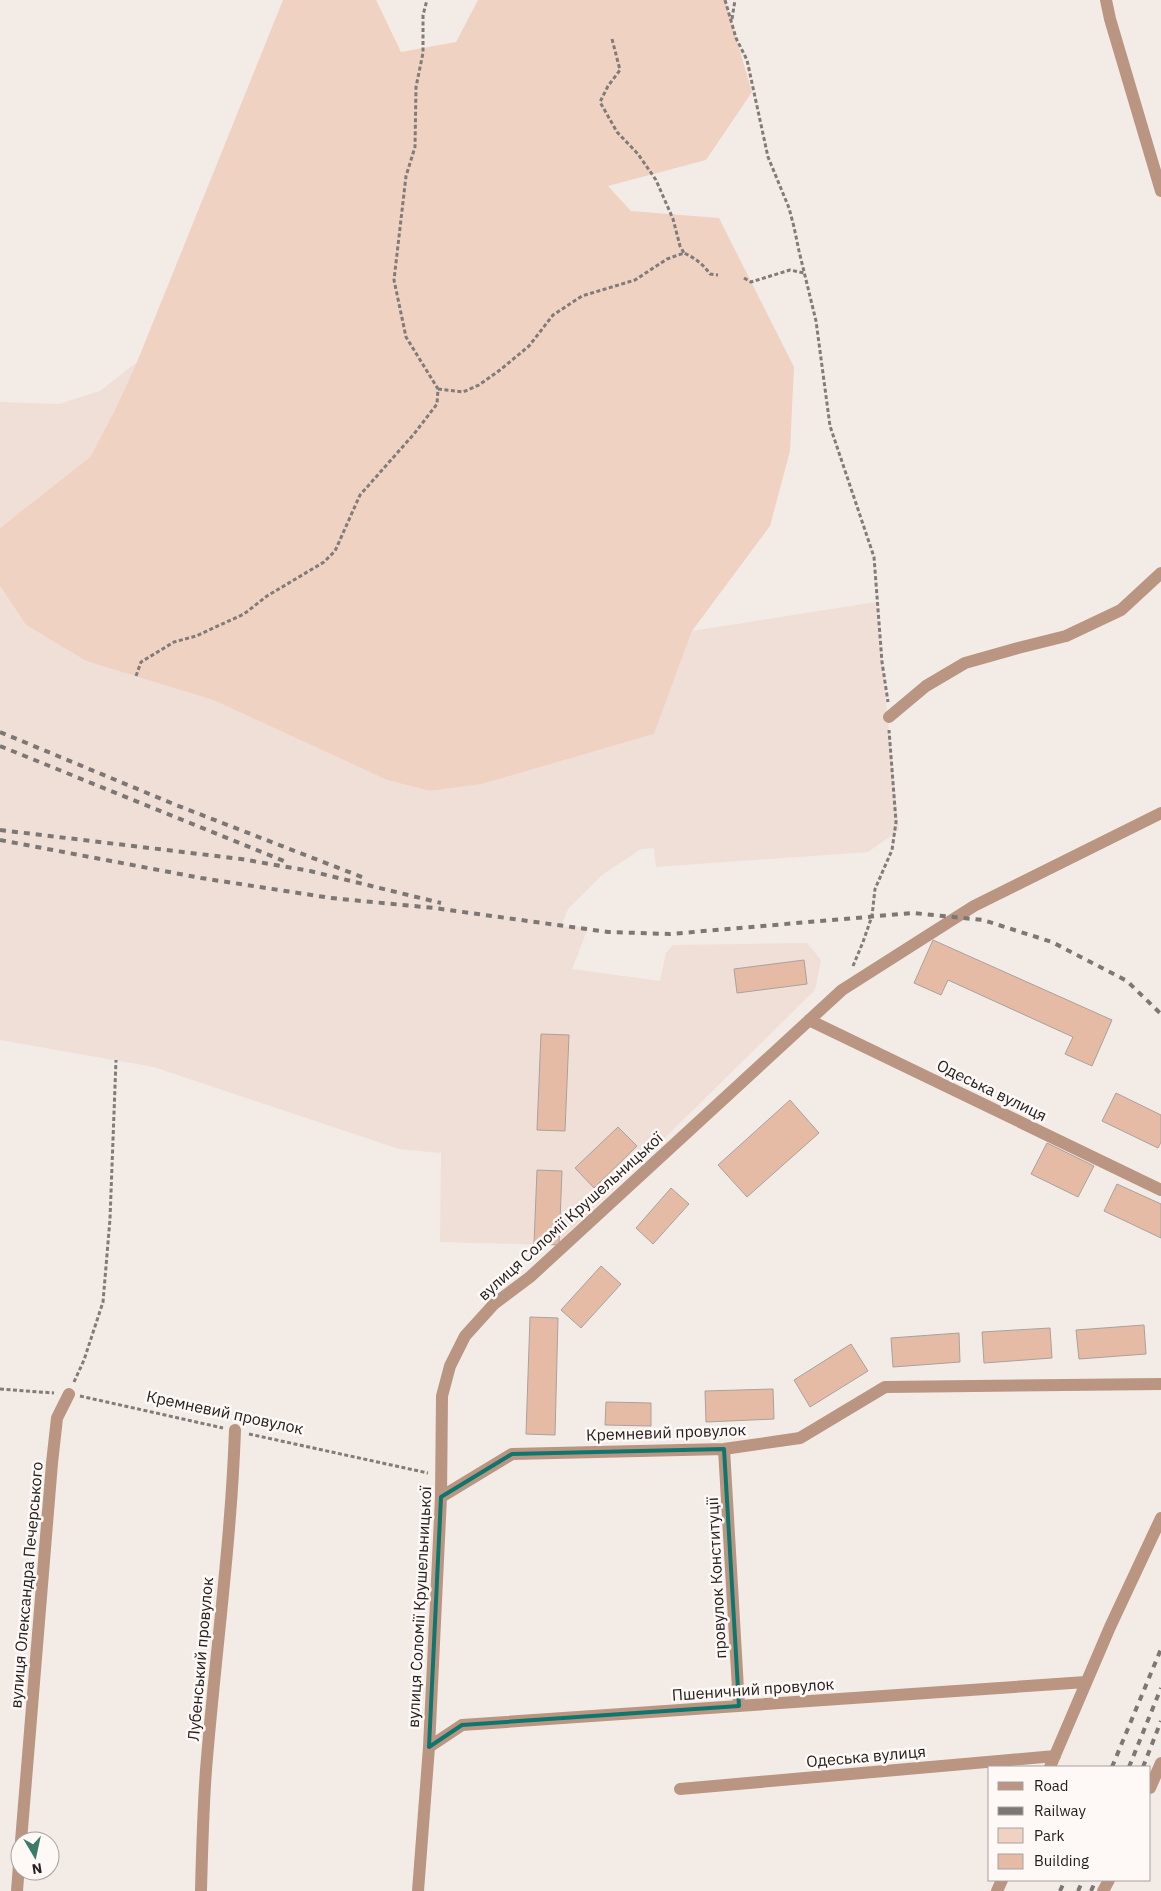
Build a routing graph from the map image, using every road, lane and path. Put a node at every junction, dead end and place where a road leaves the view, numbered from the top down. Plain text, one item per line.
1 (427, 0) edge
2 (725, 0) edge
3 (735, 0) edge
4 (1106, 0) edge
5 (731, 21) junction
6 (612, 39) dead end
7 (1161, 191) edge
8 (684, 253) junction
9 (804, 273) junction
10 (718, 274) dead end
11 (744, 278) dead end
12 (438, 389) junction
13 (1161, 573) edge
14 (136, 676) dead end
15 (889, 717) junction
16 (1161, 813) edge
17 (842, 990) junction
18 (809, 1020) junction
19 (116, 1060) dead end
20 (1161, 1190) edge
21 (1161, 1384) edge
22 (0, 1389) edge
23 (69, 1394) junction
24 (235, 1430) junction
25 (724, 1449) junction
26 (441, 1476) junction
27 (441, 1497) junction
28 (1161, 1518) edge
29 (1086, 1682) junction
30 (739, 1706) junction
31 (429, 1747) junction
32 (1052, 1761) edge
33 (1161, 1763) edge
34 (1151, 1786) edge
35 (680, 1790) dead end
36 (22, 1831) edge
37 (201, 1891) edge
38 (418, 1891) edge

1 - 12 path
2 - 5 path
3 - 5 path
4 - 7 street
5 - 9 path
6 - 8 path
8 - 10 path
8 - 12 path
9 - 11 path
9 - 15 path
12 - 14 path
13 - 15 street
15 - 17 path
16 - 17 street, вулиця Соломії Крушельницької
17 - 18 street, вулиця Соломії Крушельницької
18 - 20 street, Одеська вулиця
18 - 26 street, вулиця Соломії Крушельницької
19 - 23 path
21 - 25 street, Кремневий провулок
22 - 23 path, Кремневий провулок
23 - 24 path, Кремневий провулок
23 - 36 street, вулиця Олександра Печерського
24 - 26 path, Кремневий провулок
24 - 37 street, Лубенський провулок
25 - 27 street, Кремневий провулок
25 - 30 street, провулок Конституції
26 - 27 street, вулиця Соломії Крушельницької
27 - 31 street, вулиця Соломії Крушельницької
28 - 29 street, Одеська вулиця
29 - 30 street, Пшеничний провулок
29 - 32 street, Одеська вулиця
30 - 31 street, Пшеничний провулок
31 - 38 street, вулиця Соломії Крушельницької
32 - 35 street, Одеська вулиця
33 - 34 street

